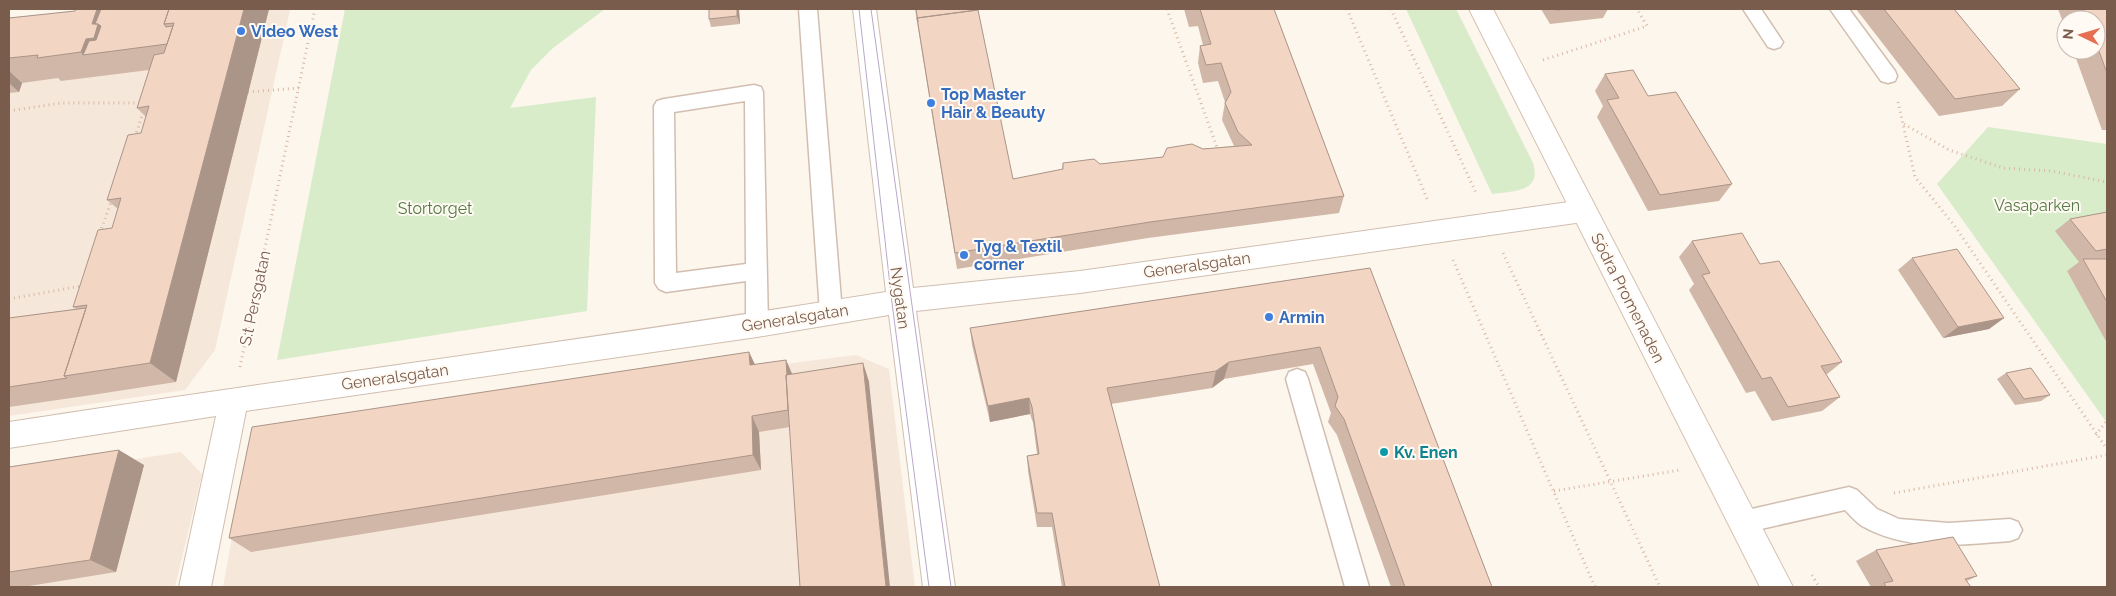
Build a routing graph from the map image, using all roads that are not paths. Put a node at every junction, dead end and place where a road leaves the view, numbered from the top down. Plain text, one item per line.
1 (808, 9) edge
2 (864, 9) edge
3 (1481, 9) edge
4 (1752, 9) edge
5 (1839, 9) edge
6 (1774, 42) dead end
7 (1888, 76) road end
8 (1583, 211) junction
9 (756, 271) junction
10 (900, 301) junction
11 (831, 312) junction
12 (756, 325) junction
13 (1298, 379) dead end
14 (234, 400) junction
15 (9, 435) edge
16 (1743, 522) junction
17 (2010, 530) dead end
18 (195, 587) edge
19 (939, 587) edge
20 (1357, 587) edge
21 (1777, 587) edge

1 - 11 lane
2 - 10 street, Nygatan
3 - 8 street, Södra Promenaden
4 - 6 lane
5 - 7 lane
8 - 10 street, Generalsgatan
8 - 16 street, Södra Promenaden
9 - 9 lane
9 - 12 lane
10 - 11 street, Generalsgatan
10 - 19 street, Nygatan
11 - 12 street, Generalsgatan
12 - 14 street, Generalsgatan
13 - 20 lane
14 - 15 street, Generalsgatan
14 - 18 street
16 - 17 lane
16 - 21 street, Södra Promenaden

